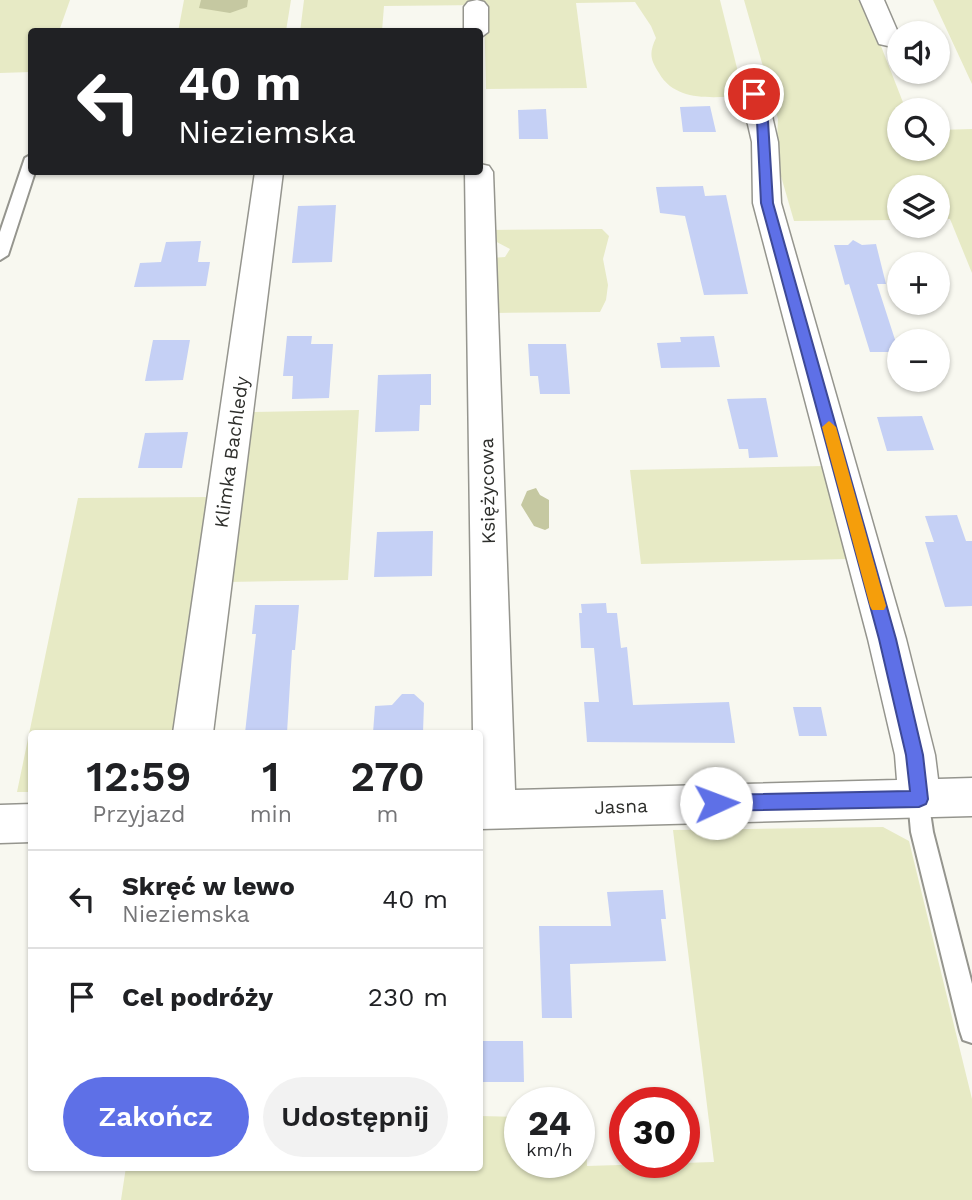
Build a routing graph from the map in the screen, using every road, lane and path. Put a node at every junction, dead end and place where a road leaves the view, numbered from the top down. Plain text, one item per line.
1 (872, 0) edge
2 (887, 37) edge
3 (754, 94) dead end
4 (28, 170) edge
5 (269, 175) edge
6 (480, 175) edge
7 (0, 255) edge
8 (193, 730) edge
9 (972, 797) edge
10 (919, 799) junction
11 (487, 810) edge
12 (28, 823) edge
13 (0, 824) edge
14 (972, 1031) edge

1 - 2 street
3 - 10 street
4 - 7 lane
5 - 8 street, Klimka Bachledy
6 - 11 street, Księżycowa
9 - 10 street, Jasna
10 - 11 street, Jasna
10 - 14 lane
12 - 13 street

